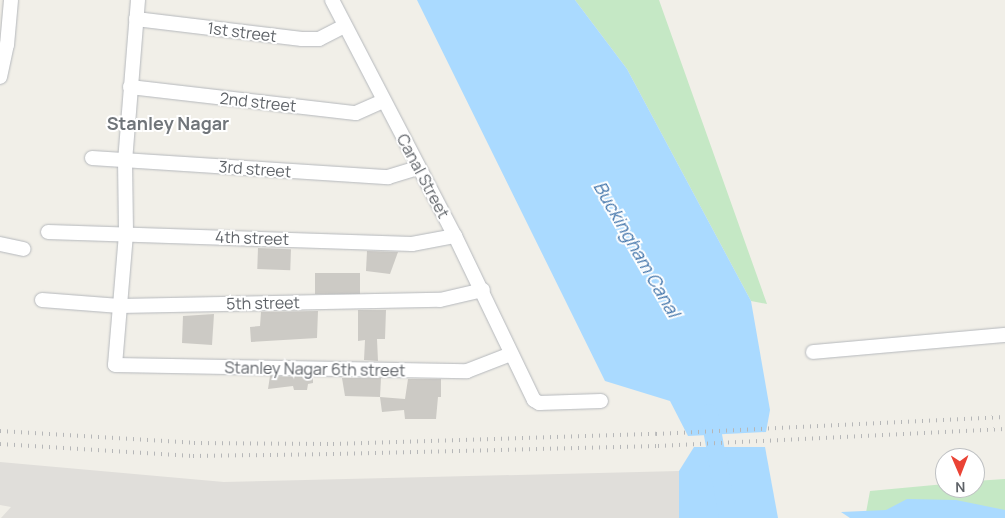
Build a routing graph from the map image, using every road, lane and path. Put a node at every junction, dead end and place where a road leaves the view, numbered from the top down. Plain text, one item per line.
1 (11, 0) edge
2 (138, 0) edge
3 (332, 0) edge
4 (136, 19) junction
5 (345, 26) junction
6 (4, 45) edge
7 (0, 77) edge
8 (130, 87) junction
9 (383, 101) junction
10 (92, 158) dead end
11 (125, 160) junction
12 (417, 168) junction
13 (48, 232) dead end
14 (126, 234) junction
15 (455, 236) junction
16 (0, 244) edge
17 (23, 249) dead end
18 (483, 290) junction
19 (42, 300) dead end
20 (120, 306) junction
21 (1005, 335) edge
22 (813, 352) dead end
23 (511, 354) junction
24 (601, 401) dead end

1 - 6 street
2 - 4 street
3 - 5 street, Canal Street
4 - 5 street, 1st street
4 - 8 street
5 - 9 street, Canal Street
6 - 7 street
8 - 9 street, 2nd street
8 - 11 street
9 - 12 street, Canal Street
10 - 11 street, 3rd street
11 - 12 street, 3rd street
11 - 14 street
12 - 15 street, Canal Street
13 - 14 street, 4th street
14 - 15 street, 4th street
14 - 20 street
15 - 18 street, Canal Street
16 - 17 street
18 - 20 street, 5th street
18 - 23 street, Canal Street
19 - 20 street, 5th street
20 - 23 street, Stanley Nagar 6th street
21 - 22 street
23 - 24 street, Canal Street

